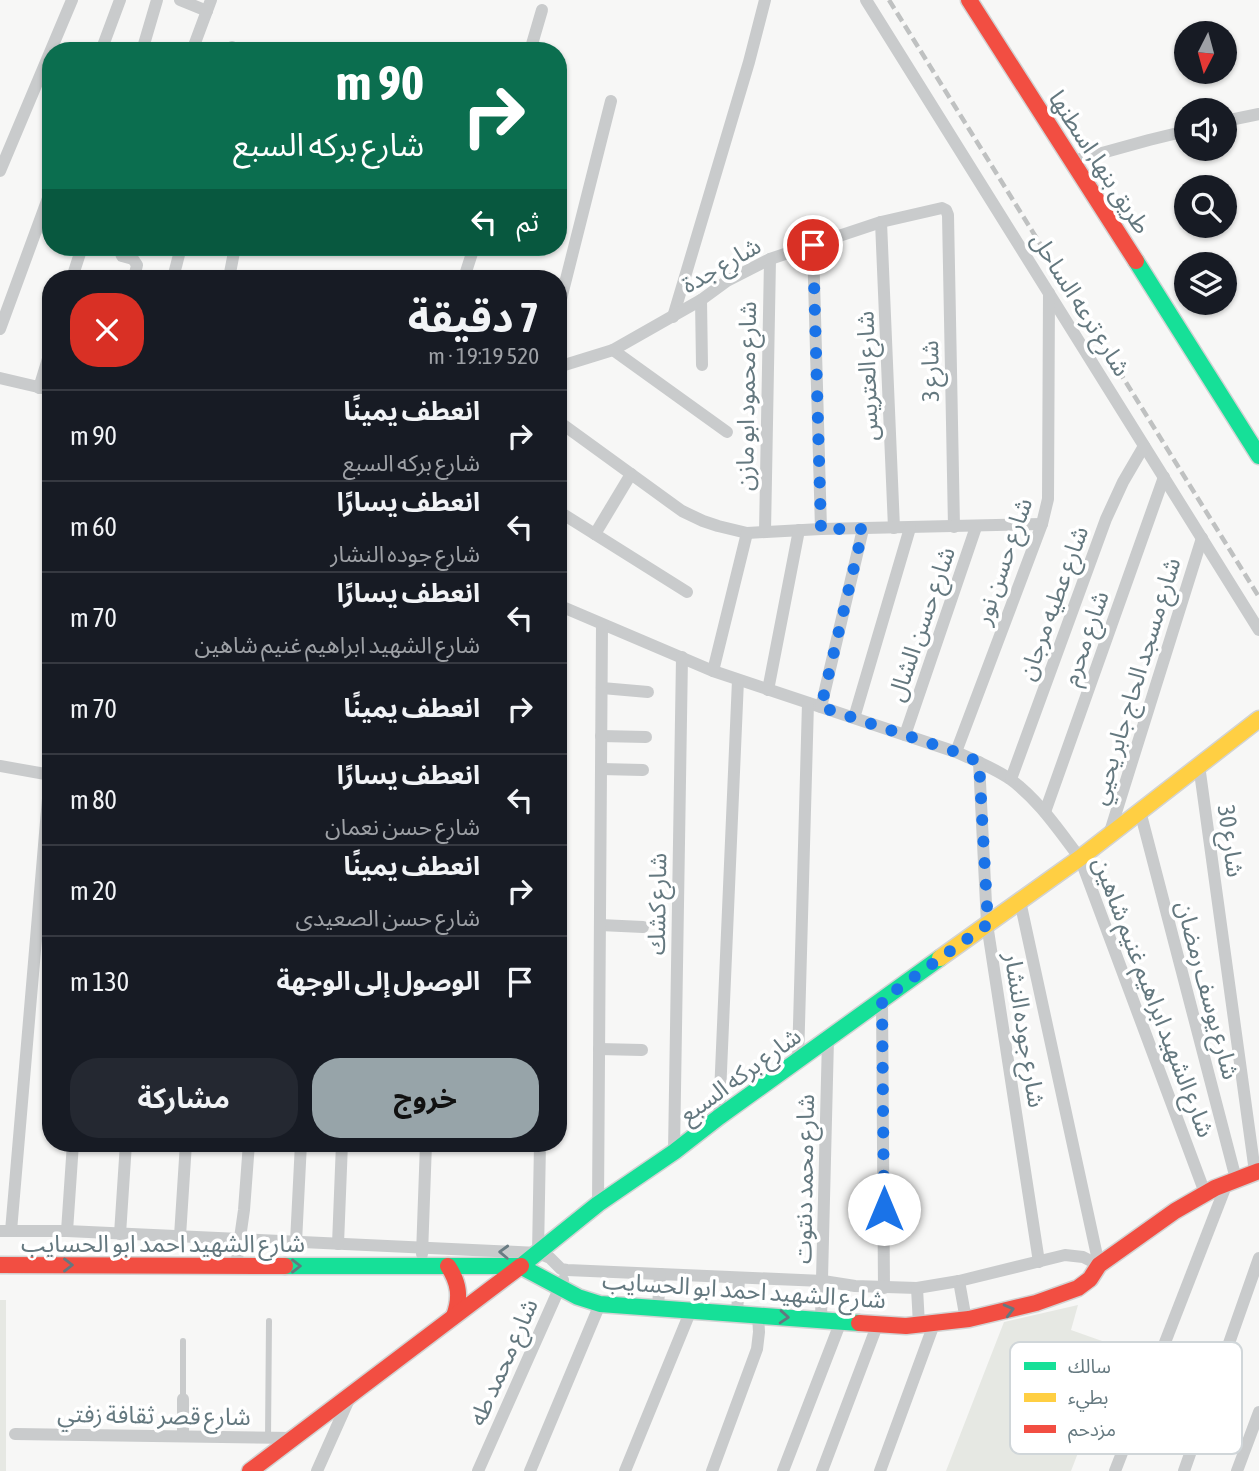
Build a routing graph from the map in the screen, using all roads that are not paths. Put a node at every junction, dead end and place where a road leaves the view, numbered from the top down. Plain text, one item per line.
1 (72, 0) edge
2 (120, 0) edge
3 (157, 0) edge
4 (180, 0) edge
5 (765, 0) edge
6 (866, 0) edge
7 (969, 0) edge
8 (209, 5) edge
9 (541, 10) dead end
10 (54, 42) edge
11 (105, 42) edge
12 (145, 42) edge
13 (195, 42) edge
14 (532, 42) edge
15 (42, 71) edge
16 (611, 101) dead end
17 (1259, 114) edge
18 (1237, 119) edge
19 (1174, 134) edge
20 (1073, 161) junction
21 (0, 170) edge
22 (42, 215) edge
23 (948, 215) joint
24 (881, 222) junction
25 (813, 245) junction
26 (122, 256) edge
27 (769, 259) junction
28 (137, 270) edge
29 (567, 275) edge
30 (1049, 293) junction
31 (701, 300) junction
32 (673, 317) junction
33 (0, 329) edge
34 (613, 350) junction
35 (567, 364) edge
36 (702, 365) dead end
37 (0, 378) edge
38 (42, 388) edge
39 (567, 428) edge
40 (727, 432) dead end
41 (1144, 446) junction
42 (1259, 456) edge
43 (631, 474) junction
44 (1164, 477) junction
45 (567, 517) edge
46 (1042, 524) junction
47 (954, 527) junction
48 (976, 527) junction
49 (894, 528) junction
50 (909, 528) junction
51 (821, 529) junction
52 (863, 529) junction
53 (799, 530) junction
54 (747, 533) junction
55 (765, 533) junction
56 (595, 534) junction
57 (1202, 538) junction
58 (687, 592) dead end
59 (567, 610) edge
60 (602, 625) junction
61 (1259, 630) edge
62 (682, 657) junction
63 (713, 671) junction
64 (738, 680) junction
65 (602, 688) junction
66 (768, 690) junction
67 (648, 692) dead end
68 (808, 703) junction
69 (821, 707) junction
70 (854, 718) junction
71 (1259, 719) edge
72 (905, 735) junction
73 (601, 736) junction
74 (646, 737) dead end
75 (956, 752) junction
76 (979, 762) junction
77 (1199, 765) junction
78 (0, 766) edge
79 (601, 769) junction
80 (643, 770) dead end
81 (42, 773) edge
82 (1011, 779) junction
83 (1140, 811) junction
84 (1045, 812) junction
85 (1108, 836) junction
86 (1080, 858) junction
87 (42, 864) edge
88 (1020, 901) junction
89 (988, 924) junction
90 (600, 925) junction
91 (643, 927) dead end
92 (882, 1000) junction
93 (828, 1039) junction
94 (599, 1049) junction
95 (642, 1050) dead end
96 (798, 1060) junction
97 (719, 1117) junction
98 (72, 1152) edge
99 (125, 1152) edge
100 (185, 1152) edge
101 (248, 1152) edge
102 (301, 1152) edge
103 (342, 1152) edge
104 (426, 1152) edge
105 (540, 1152) edge
106 (674, 1152) junction
107 (1257, 1172) edge
108 (1231, 1181) junction
109 (1205, 1193) junction
110 (598, 1204) junction
111 (5, 1231) edge
112 (67, 1231) junction
113 (120, 1234) junction
114 (180, 1237) junction
115 (240, 1240) junction
116 (296, 1242) junction
117 (338, 1244) junction
118 (422, 1248) junction
119 (538, 1253) junction
120 (1259, 1258) edge
121 (1039, 1262) junction
122 (0, 1265) edge
123 (1099, 1265) junction
124 (236, 1266) junction
125 (448, 1266) junction
126 (520, 1266) junction
127 (422, 1267) junction
128 (567, 1270) junction
129 (660, 1275) junction
130 (739, 1278) junction
131 (823, 1281) junction
132 (959, 1281) junction
133 (560, 1286) junction
134 (884, 1288) junction
135 (917, 1288) junction
136 (600, 1304) junction
137 (658, 1308) junction
138 (691, 1310) junction
139 (737, 1314) junction
140 (758, 1315) junction
141 (454, 1316) junction
142 (821, 1319) junction
143 (966, 1320) junction
144 (269, 1321) dead end
145 (841, 1321) junction
146 (878, 1323) junction
147 (927, 1325) junction
148 (183, 1341) dead end
149 (1167, 1342) edge
150 (1229, 1342) edge
151 (352, 1394) junction
152 (183, 1399) joint
153 (1259, 1412) edge
154 (15, 1434) dead end
155 (183, 1437) junction
156 (268, 1438) junction
157 (293, 1438) junction
158 (1122, 1454) edge
159 (1190, 1454) edge
160 (250, 1471) edge
161 (317, 1471) edge
162 (478, 1471) edge
163 (530, 1471) edge
164 (625, 1471) edge
165 (712, 1471) edge
166 (783, 1471) edge
167 (822, 1471) edge
168 (880, 1471) edge
169 (1115, 1471) edge
170 (1184, 1471) edge
171 (1237, 1471) edge

1 - 10 street
2 - 11 street
3 - 12 street
4 - 8 street
5 - 32 street
6 - 30 street, شارع ترعه الساحل
7 - 20 main road, طريق بنها, اسطنها
8 - 13 street
9 - 14 street
15 - 21 street
16 - 29 street
17 - 18 street
19 - 20 street
20 - 42 main road, طريق بنها, اسطنها
22 - 33 street
23 - 24 street, شارع جدة
23 - 47 street, شارع 3
24 - 25 street, شارع جدة
24 - 49 street, شارع العتريس
25 - 27 street, شارع جدة
25 - 51 street
26 - 28 street
27 - 31 street, شارع جدة
27 - 55 street, شارع محمود ابو مازن
30 - 41 street, شارع ترعه الساحل
30 - 46 street, شارع حسن نور
31 - 32 street, شارع جدة
31 - 36 street
32 - 34 street, شارع جدة
34 - 35 street, شارع جدة
34 - 40 street
37 - 38 street
39 - 43 street
41 - 44 street, شارع ترعه الساحل
41 - 82 street, شارع عطيه مرجان
43 - 54 street
43 - 56 street
44 - 57 street, شارع ترعه الساحل
44 - 84 street, شارع محرم
45 - 56 street
46 - 48 street
46 - 75 street, شارع حسن نور
47 - 48 street
47 - 50 street
48 - 72 street, شارع حسن الشال
49 - 50 street
49 - 52 street
50 - 70 street
51 - 52 street
51 - 53 street
52 - 69 street
53 - 55 street
53 - 66 street
54 - 55 street
54 - 63 street
56 - 58 street
57 - 61 street, شارع ترعه الساحل
57 - 85 street, شارع مسجد الحاج جابر يحيي
59 - 60 street, شارع الشهيد ابراهيم غنيم شاهين
60 - 62 street, شارع الشهيد ابراهيم غنيم شاهين
60 - 65 street
62 - 63 street, شارع الشهيد ابراهيم غنيم شاهين
62 - 106 street, شارع كشك
63 - 64 street, شارع الشهيد ابراهيم غنيم شاهين
64 - 66 street, شارع الشهيد ابراهيم غنيم شاهين
64 - 97 street
65 - 67 street
65 - 73 street
66 - 68 street, شارع الشهيد ابراهيم غنيم شاهين
68 - 69 street, شارع الشهيد ابراهيم غنيم شاهين
68 - 96 street
69 - 70 street, شارع الشهيد ابراهيم غنيم شاهين
70 - 72 street, شارع الشهيد ابراهيم غنيم شاهين
71 - 77 main road, شارع بركه السبع
72 - 75 street, شارع الشهيد ابراهيم غنيم شاهين
73 - 74 street
73 - 79 street
75 - 76 street, شارع الشهيد ابراهيم غنيم شاهين
76 - 82 street, شارع الشهيد ابراهيم غنيم شاهين
76 - 89 street, شارع جوده النشار
77 - 83 main road, شارع بركه السبع
77 - 107 street, شارع 30
78 - 81 street
79 - 80 street
79 - 90 street
82 - 84 street, شارع الشهيد ابراهيم غنيم شاهين
83 - 85 main road, شارع بركه السبع
83 - 108 street, شارع يوسف رمضان
84 - 86 street, شارع الشهيد ابراهيم غنيم شاهين
85 - 86 main road, شارع بركه السبع
86 - 88 main road, شارع بركه السبع
86 - 109 street, شارع الشهيد ابراهيم غنيم شاهين
87 - 111 street
88 - 89 main road, شارع بركه السبع
88 - 123 street
89 - 92 main road, شارع بركه السبع
89 - 121 street, شارع جوده النشار
90 - 91 street
90 - 94 street
92 - 93 main road, شارع بركه السبع
92 - 134 street
93 - 96 main road, شارع بركه السبع
93 - 131 street, شارع محمد دنتوت
94 - 95 street
94 - 110 street
96 - 97 main road, شارع بركه السبع
97 - 106 main road, شارع بركه السبع
98 - 112 street
99 - 113 street
100 - 114 street
101 - 115 street
102 - 116 street
103 - 117 street
104 - 118 street
105 - 119 street
106 - 110 main road, شارع بركه السبع
107 - 108 main road, شارع الشهيد احمد ابو الحسايب
108 - 109 main road, شارع الشهيد احمد ابو الحسايب
108 - 149 street
109 - 123 main road, شارع الشهيد احمد ابو الحسايب
110 - 119 main road, شارع بركه السبع
111 - 112 street, شارع الشهيد احمد ابو الحسايب
112 - 113 street, شارع الشهيد احمد ابو الحسايب
113 - 114 street, شارع الشهيد احمد ابو الحسايب
114 - 115 street, شارع الشهيد احمد ابو الحسايب
115 - 116 street, شارع الشهيد احمد ابو الحسايب
115 - 124 street
116 - 117 street, شارع الشهيد احمد ابو الحسايب
117 - 118 street, شارع الشهيد احمد ابو الحسايب
119 -> 118 street, شارع الشهيد احمد ابو الحسايب
118 - 127 street
119 - 126 main road, شارع بركه السبع
119 - 128 street, شارع الشهيد احمد ابو الحسايب
120 - 150 street
121 - 123 street, شارع الشهيد احمد ابو الحسايب
121 - 132 street, شارع الشهيد احمد ابو الحسايب
122 -> 124 main road, شارع الشهيد احمد ابو الحسايب
143 -> 123 main road, شارع الشهيد احمد ابو الحسايب
124 -> 127 main road, شارع الشهيد احمد ابو الحسايب
125 - 126 main road, شارع الشهيد احمد ابو الحسايب
125 - 127 main road, شارع الشهيد احمد ابو الحسايب
125 - 141 main road
126 - 133 main road, شارع الشهيد احمد ابو الحسايب
126 - 141 main road, شارع بركه السبع
128 - 129 street, شارع الشهيد احمد ابو الحسايب
128 - 133 street, شارع محمد طه
129 - 130 street, شارع الشهيد احمد ابو الحسايب
129 - 137 street
130 - 131 street, شارع الشهيد احمد ابو الحسايب
130 - 139 street
131 - 134 street, شارع الشهيد احمد ابو الحسايب
131 - 142 street, شارع محمد دنتوت
132 - 135 street, شارع الشهيد احمد ابو الحسايب
132 - 143 street
133 - 136 main road, شارع الشهيد احمد ابو الحسايب
133 - 162 street, شارع محمد طه
134 - 135 street, شارع الشهيد احمد ابو الحسايب
135 - 147 street
136 - 137 main road, شارع الشهيد احمد ابو الحسايب
136 - 163 street
137 - 138 main road, شارع الشهيد احمد ابو الحسايب
138 - 139 main road, شارع الشهيد احمد ابو الحسايب
138 - 164 street
139 - 140 main road, شارع الشهيد احمد ابو الحسايب
140 -> 142 main road, شارع الشهيد احمد ابو الحسايب
140 - 165 street
141 - 151 main road, شارع بركه السبع
142 - 145 main road, شارع الشهيد احمد ابو الحسايب
143 - 147 main road, شارع الشهيد احمد ابو الحسايب
144 - 156 lane
145 - 146 main road, شارع الشهيد احمد ابو الحسايب
145 - 166 street
146 - 147 main road, شارع الشهيد احمد ابو الحسايب
146 - 167 street
147 - 168 street
148 - 152 lane
151 - 157 main road, شارع بركه السبع
151 - 161 street
152 - 155 street
153 - 171 street
154 - 155 street, شارع قصر ثقافة زفتي
155 - 156 street, شارع قصر ثقافة زفتي
156 - 157 street, شارع قصر ثقافة زفتي
157 - 160 main road, شارع بركه السبع
158 - 169 street
159 - 170 street

